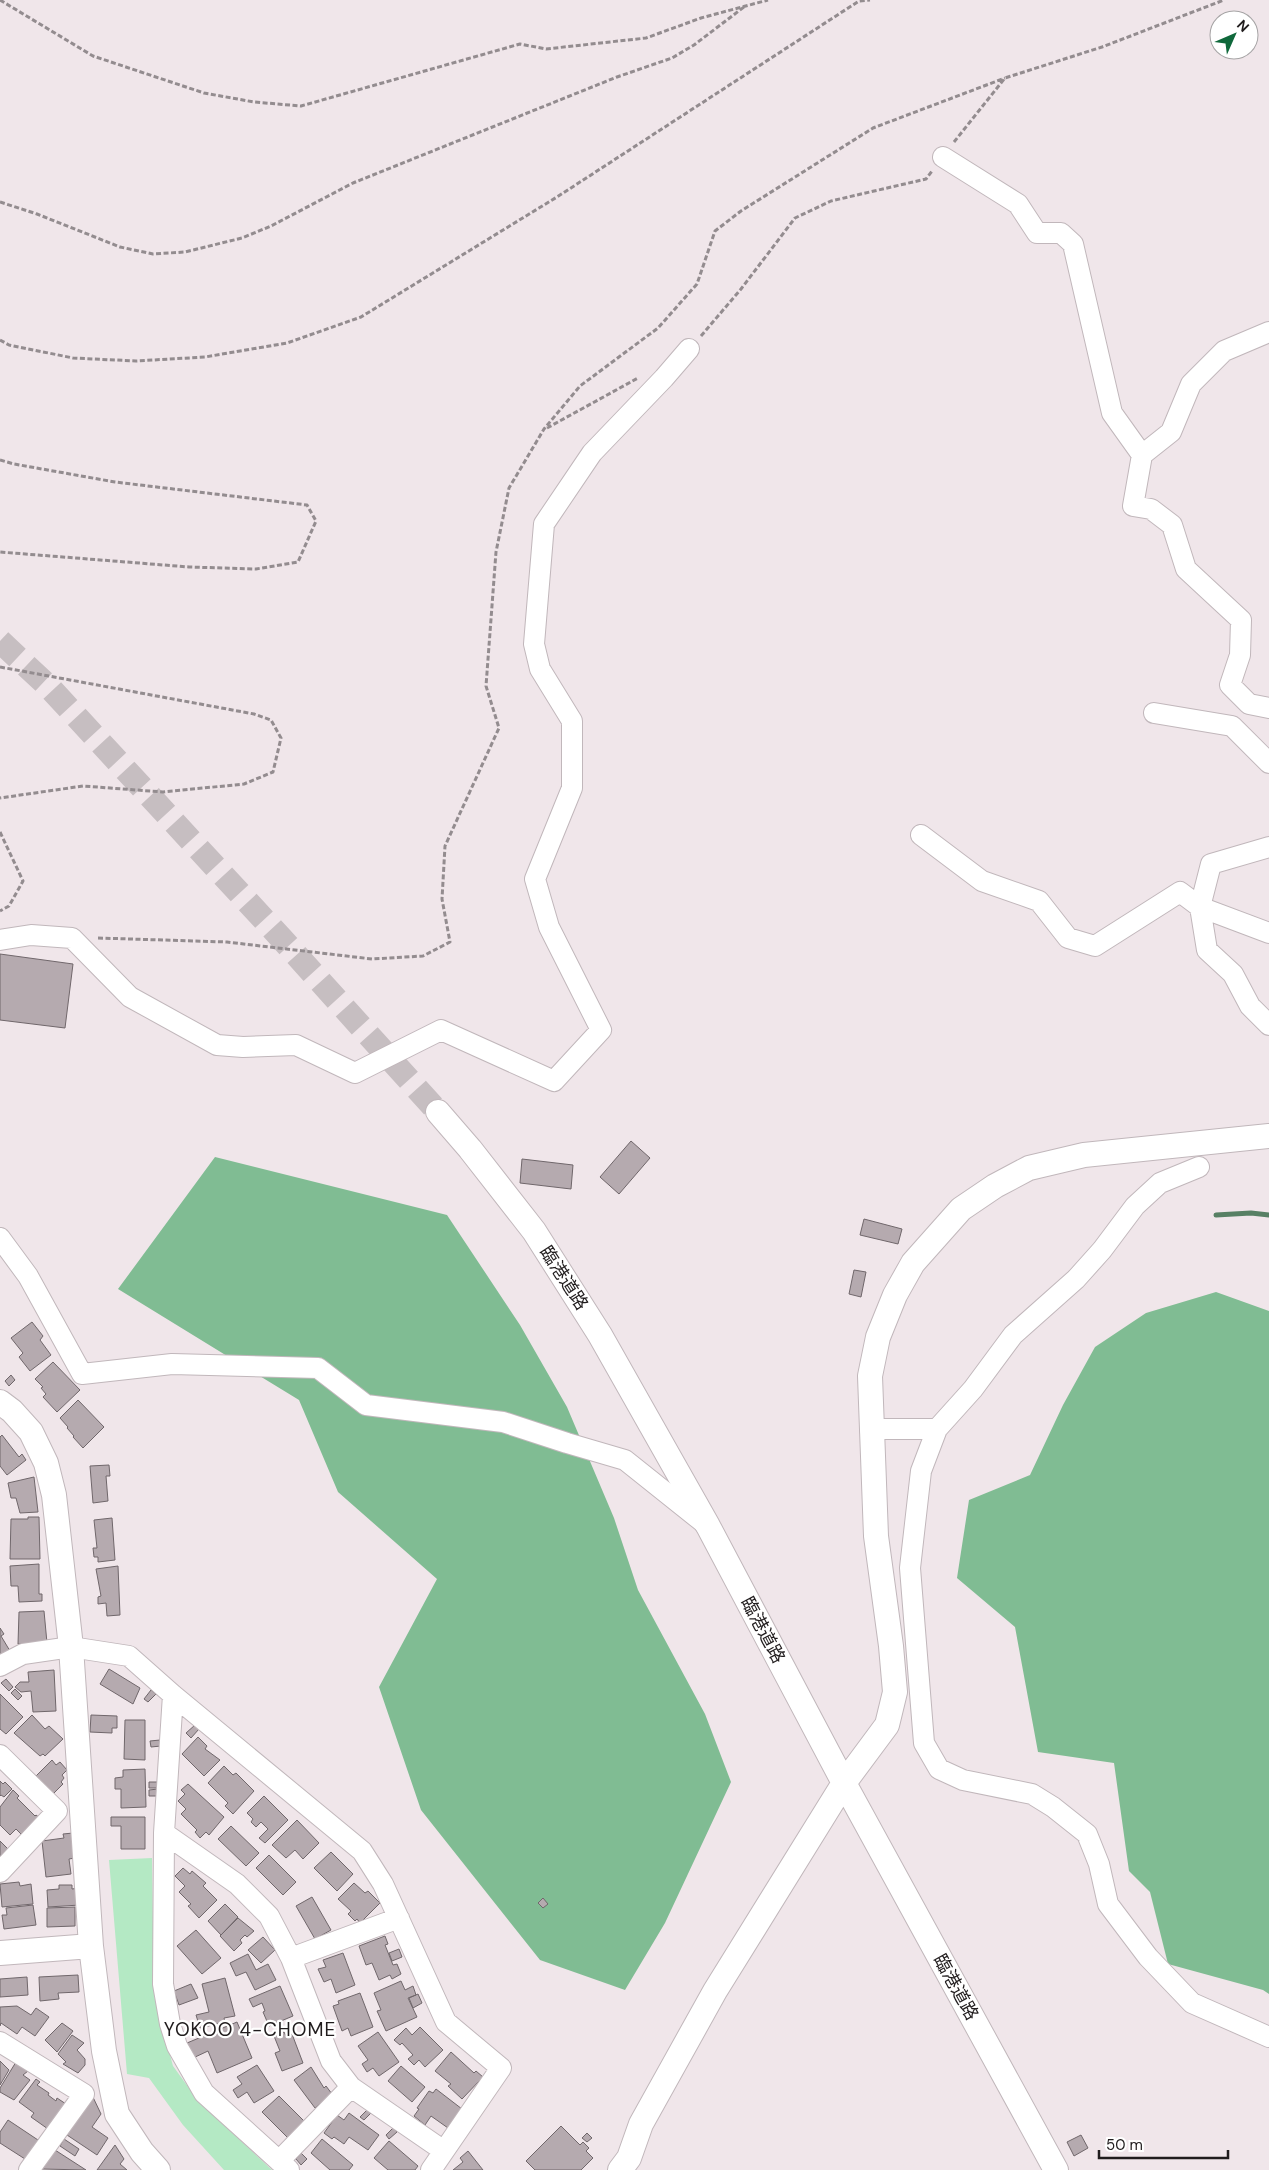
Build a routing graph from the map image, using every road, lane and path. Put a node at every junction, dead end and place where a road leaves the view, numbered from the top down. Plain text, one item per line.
1 (0, 0) edge
2 (768, 0) edge
3 (870, 0) edge
4 (744, 7) junction
5 (943, 157) dead end
6 (0, 202) edge
7 (1269, 332) edge
8 (0, 340) edge
9 (689, 349) dead end
10 (646, 373) dead end
11 (544, 429) dead end
12 (1142, 455) junction
13 (0, 460) edge
14 (0, 552) edge
15 (0, 667) edge
16 (1269, 708) edge
17 (1154, 713) dead end
18 (1269, 763) edge
19 (0, 798) edge
20 (0, 832) edge
21 (921, 835) dead end
22 (1269, 847) edge
23 (1200, 908) junction
24 (0, 911) edge
25 (1269, 933) edge
26 (0, 940) edge
27 (1269, 1025) edge
28 (438, 1112) tunnel mouth
29 (1269, 1136) edge
30 (1199, 1167) dead end
31 (0, 1238) edge
32 (0, 1402) edge
33 (870, 1429) junction
34 (937, 1429) junction
35 (708, 1526) junction
36 (71, 1647) junction
37 (0, 1666) edge
38 (173, 1696) junction
39 (0, 1754) edge
40 (844, 1783) junction
41 (164, 1834) junction
42 (0, 1872) edge
43 (399, 1918) junction
44 (91, 1946) junction
45 (0, 1953) edge
46 (291, 1958) junction
47 (1269, 2037) edge
48 (0, 2042) edge
49 (351, 2087) junction
50 (444, 2151) junction
51 (284, 2166) edge
52 (630, 2166) edge
53 (29, 2170) edge
54 (158, 2170) edge
55 (431, 2170) edge
56 (1056, 2170) edge

1 - 4 path
2 - 4 path
3 - 8 path
4 - 6 path
5 - 12 street
7 - 12 street
9 - 26 street
10 - 11 path
12 - 16 street
13 - 14 path
15 - 19 path
17 - 18 street
20 - 24 path
21 - 23 street
22 - 23 street
23 - 25 street
23 - 27 street
28 - 35 street, 臨港道路
29 - 33 street
30 - 34 street
31 - 35 street
32 - 36 street
33 - 34 street
33 - 40 street
34 - 47 street
35 - 40 street, 臨港道路
36 - 37 street
36 - 38 street
36 - 44 street
38 - 41 street
38 - 43 street
39 - 42 street
40 - 52 street
40 - 56 street, 臨港道路
41 - 46 street
41 - 51 street
43 - 46 street
43 - 50 street
44 - 45 street
44 - 54 street
46 - 49 street
48 - 53 street
49 - 50 street
49 - 51 street
50 - 55 street

